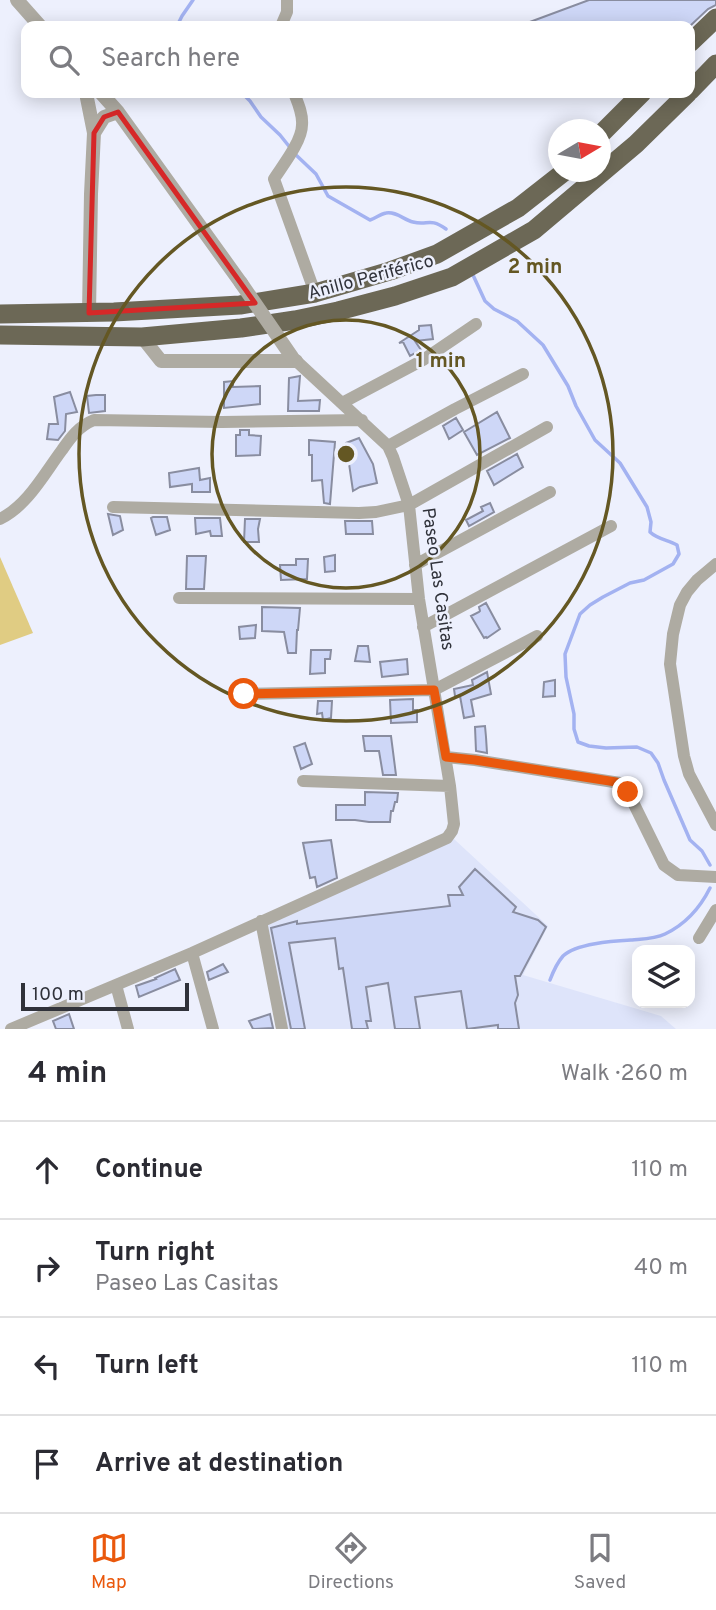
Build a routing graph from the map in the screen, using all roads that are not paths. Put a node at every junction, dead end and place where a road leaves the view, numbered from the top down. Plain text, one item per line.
1 (17, 0) edge
2 (287, 0) edge
3 (716, 18) edge
4 (36, 21) edge
5 (283, 21) edge
6 (695, 38) edge
7 (716, 64) edge
8 (695, 86) edge
9 (87, 98) edge
10 (105, 98) edge
11 (296, 98) edge
12 (637, 98) edge
13 (683, 98) edge
14 (118, 112) junction
15 (611, 124) edge
16 (94, 134) junction
17 (551, 182) edge
18 (315, 293) junction
19 (89, 313) junction
20 (0, 314) edge
21 (476, 324) dead end
22 (0, 335) edge
23 (142, 337) junction
24 (294, 359) junction
25 (523, 374) dead end
26 (342, 403) junction
27 (362, 420) junction
28 (547, 427) dead end
29 (388, 446) junction
30 (550, 492) dead end
31 (409, 505) junction
32 (113, 507) dead end
33 (0, 519) edge
34 (611, 526) dead end
35 (716, 564) edge
36 (415, 565) junction
37 (179, 598) dead end
38 (419, 599) junction
39 (423, 626) junction
40 (537, 636) dead end
41 (434, 690) junction
42 (244, 694) dead end
43 (446, 757) junction
44 (303, 781) dead end
45 (450, 786) junction
46 (716, 825) edge
47 (716, 877) edge
48 (716, 911) edge
49 (261, 921) junction
50 (699, 938) dead end
51 (192, 953) junction
52 (116, 985) junction
53 (43, 1022) edge
54 (10, 1029) edge
55 (128, 1029) edge
56 (213, 1029) edge
57 (282, 1029) edge

1 - 4 street
2 - 5 street
3 - 6 highway
7 - 8 highway, Anillo Periférico
9 - 16 street
10 - 14 street, Paseo Las Casitas
11 - 18 street
12 - 15 highway
13 - 23 highway, Anillo Periférico
14 - 16 street
14 - 24 street, Paseo Las Casitas, bridge
16 - 19 street
17 - 18 highway, Anillo Periférico
18 - 19 highway, Anillo Periférico
19 - 20 highway, Anillo Periférico
21 - 26 street
22 - 23 highway, Anillo Periférico
23 - 24 street
24 - 26 street, Paseo Las Casitas
25 - 29 street
26 - 27 street, Paseo Las Casitas
27 - 29 street, Paseo Las Casitas
27 - 33 street
28 - 31 street
29 - 31 street, Paseo Las Casitas
30 - 36 street
31 - 32 street
31 - 36 street, Paseo Las Casitas
34 - 39 street
35 - 46 street
36 - 38 street, Paseo Las Casitas
37 - 38 street
38 - 39 street, Paseo Las Casitas
39 - 41 street, Paseo Las Casitas
40 - 41 street
41 - 42 street
41 - 43 street, Paseo Las Casitas
43 - 45 street, Paseo Las Casitas
43 - 47 street
44 - 45 street
45 - 49 street, Paseo Las Casitas
48 - 50 street
49 - 51 street
49 - 57 street
51 - 52 street
51 - 56 street
52 - 53 street
52 - 55 street
53 - 54 street

